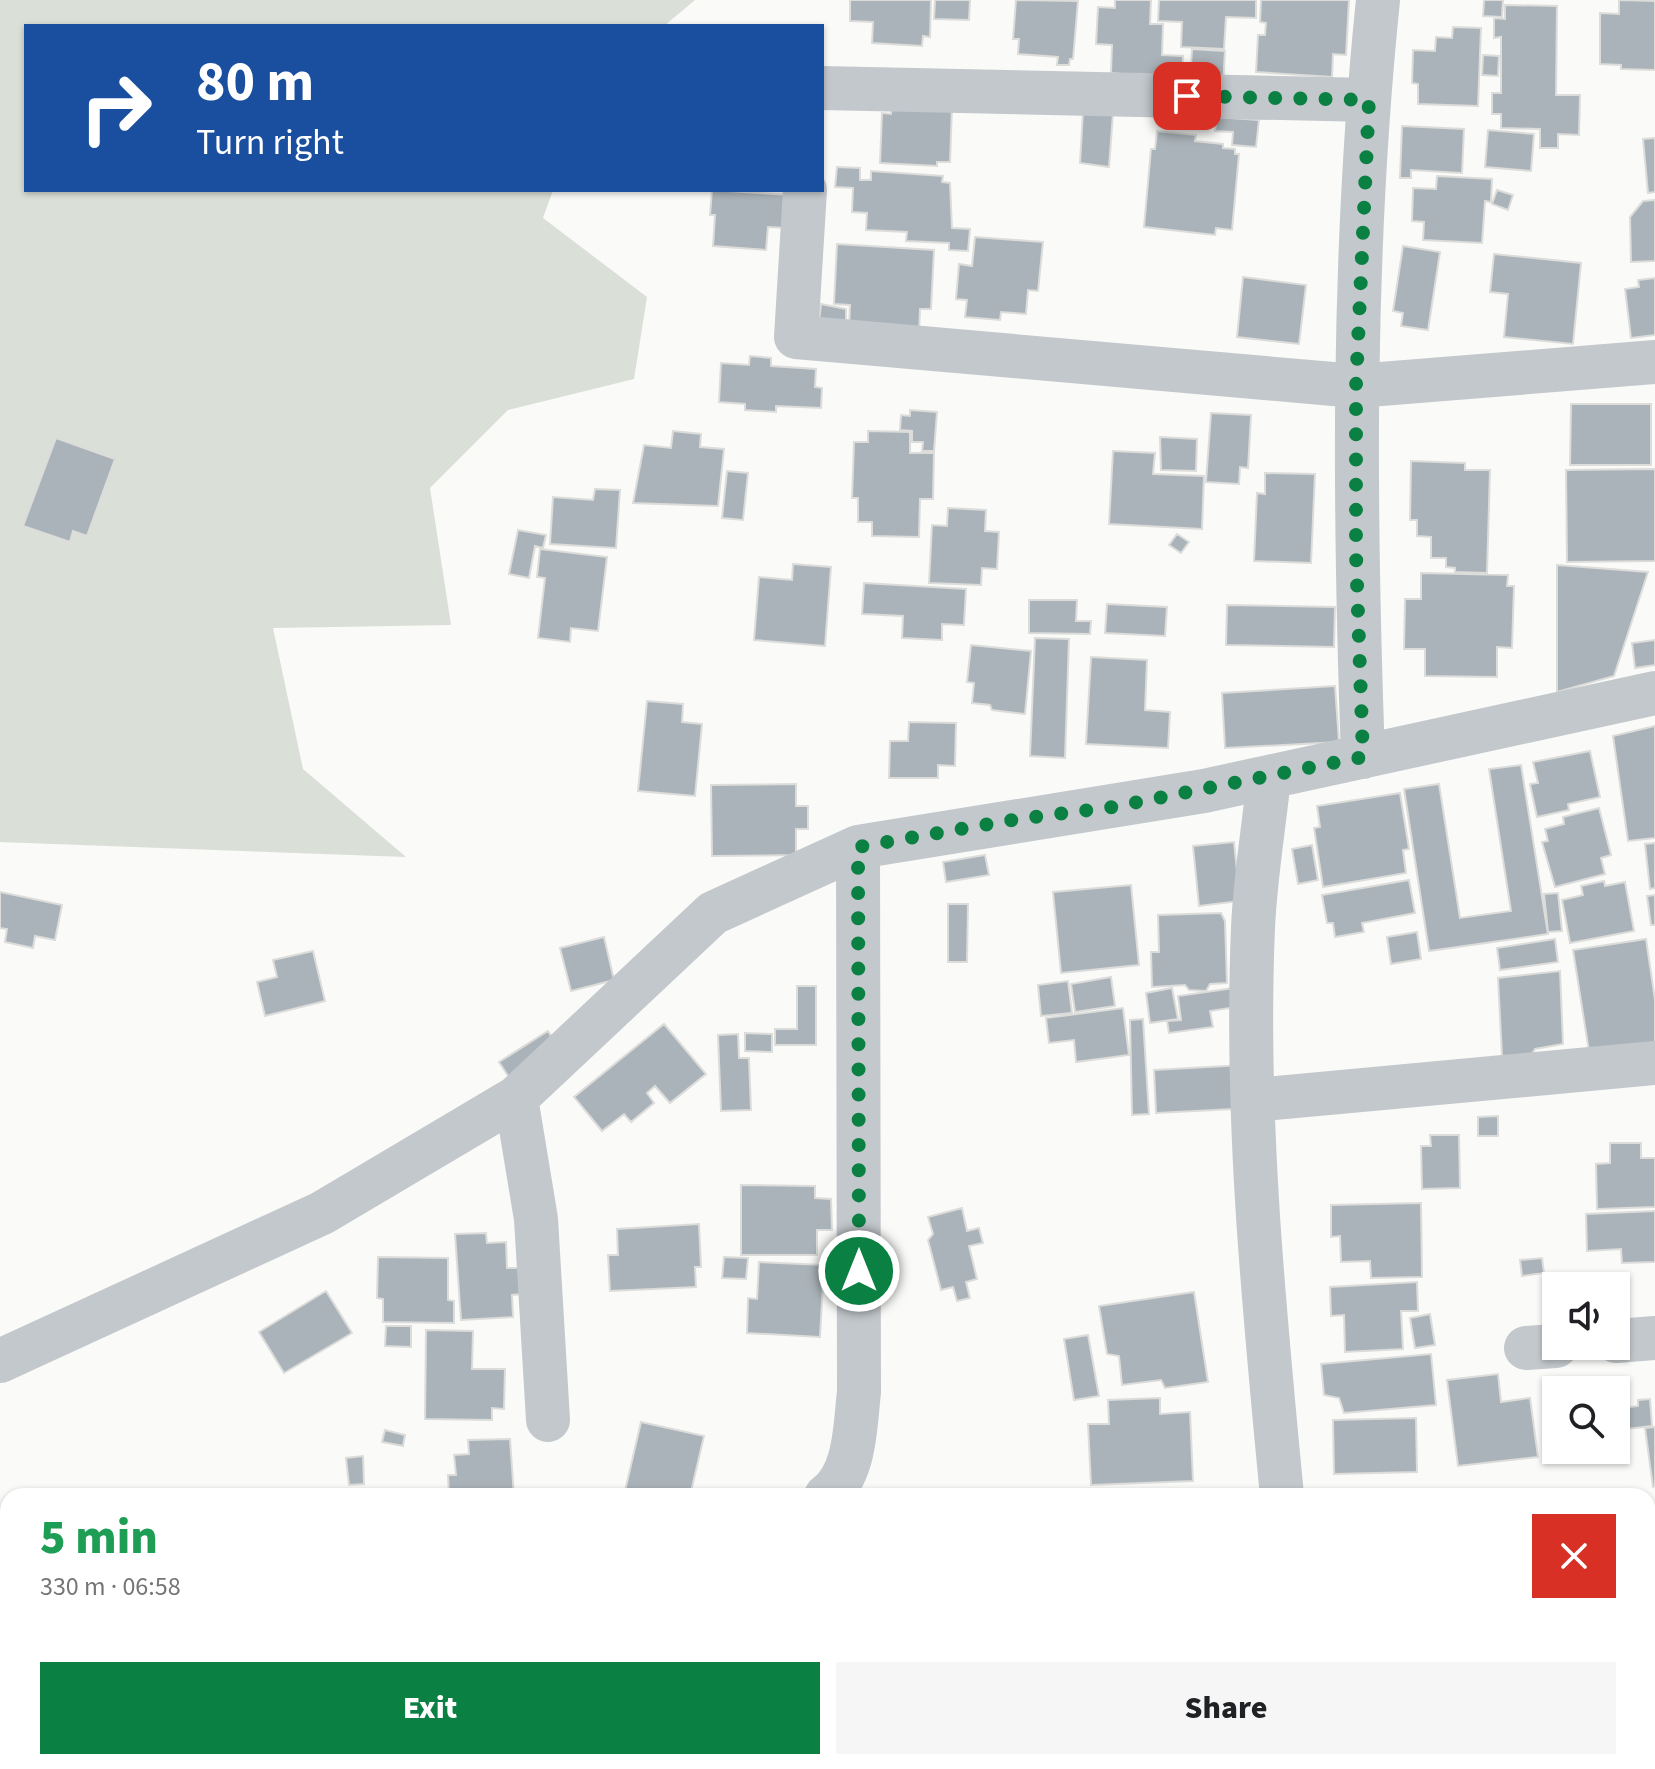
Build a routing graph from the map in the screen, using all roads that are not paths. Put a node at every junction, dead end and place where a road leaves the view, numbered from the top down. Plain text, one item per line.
1 (1378, 0) edge
2 (824, 88) edge
3 (1369, 100) junction
4 (805, 192) edge
5 (1655, 362) edge
6 (1356, 386) junction
7 (1655, 693) edge
8 (1363, 757) junction
9 (1269, 777) junction
10 (858, 847) junction
11 (1655, 1063) edge
12 (516, 1098) junction
13 (1254, 1100) junction
14 (1655, 1338) edge
15 (1630, 1340) edge
16 (0, 1361) edge
17 (548, 1420) dead end
18 (836, 1488) edge
19 (1281, 1488) edge

1 - 3 street
2 - 3 street
3 - 6 street
4 - 6 street
5 - 6 street
6 - 8 street
7 - 8 street
8 - 9 street
9 - 10 street
9 - 13 street
10 - 12 street
10 - 18 street
11 - 13 street
12 - 16 street
12 - 17 street
13 - 19 street
14 - 15 street

